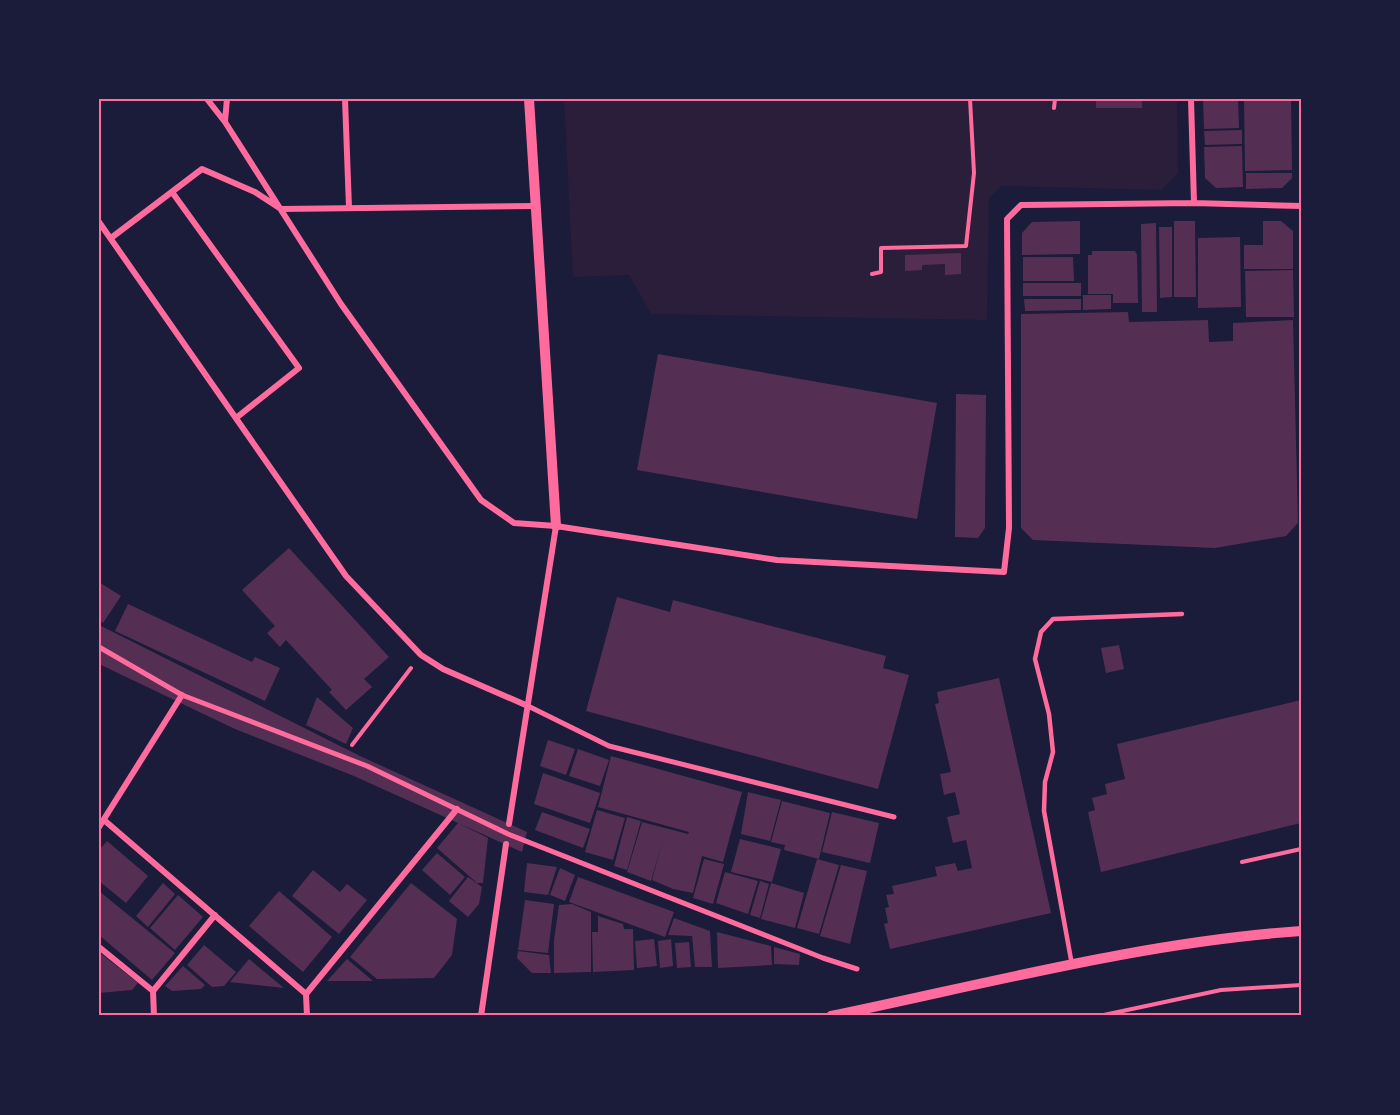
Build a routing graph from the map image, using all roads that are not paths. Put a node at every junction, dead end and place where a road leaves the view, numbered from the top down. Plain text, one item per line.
1 (207, 99) edge
2 (227, 99) edge
3 (345, 99) edge
4 (529, 99) edge
5 (1191, 99) edge
6 (225, 122) junction
7 (172, 192) junction
8 (1194, 203) junction
9 (536, 206) junction
10 (1301, 206) edge
11 (349, 208) junction
12 (281, 209) junction
13 (99, 222) edge
14 (111, 238) junction
15 (236, 418) junction
16 (556, 526) junction
17 (1182, 614) dead end
18 (99, 647) edge
19 (183, 695) junction
20 (528, 706) junction
21 (457, 809) junction
22 (894, 817) dead end
23 (104, 820) junction
24 (509, 824) dead end
25 (99, 827) edge
26 (506, 844) dead end
27 (215, 915) junction
28 (1301, 932) edge
29 (99, 947) edge
30 (1072, 965) junction
31 (857, 969) dead end
32 (153, 991) junction
33 (306, 994) junction
34 (153, 1016) edge
35 (307, 1016) edge
36 (481, 1016) edge
37 (831, 1016) edge

1 - 6 street
2 - 6 street
3 - 11 street
4 - 9 street
5 - 8 street
6 - 12 street
7 - 12 street
7 - 14 street
7 - 15 street
8 - 10 street
8 - 16 street
9 - 11 street
9 - 16 street
11 - 12 street
12 - 16 street
13 - 14 street
14 - 15 street
15 - 20 street
16 - 20 street
17 - 30 lane
18 - 19 street
19 - 21 street
19 - 23 street
20 - 22 street
20 - 24 street
21 - 31 street
21 - 33 street
23 - 25 street
23 - 27 street
26 - 36 street
27 - 32 street
27 - 33 street
28 - 30 street
29 - 32 street
30 - 37 street
32 - 34 street
33 - 35 street

